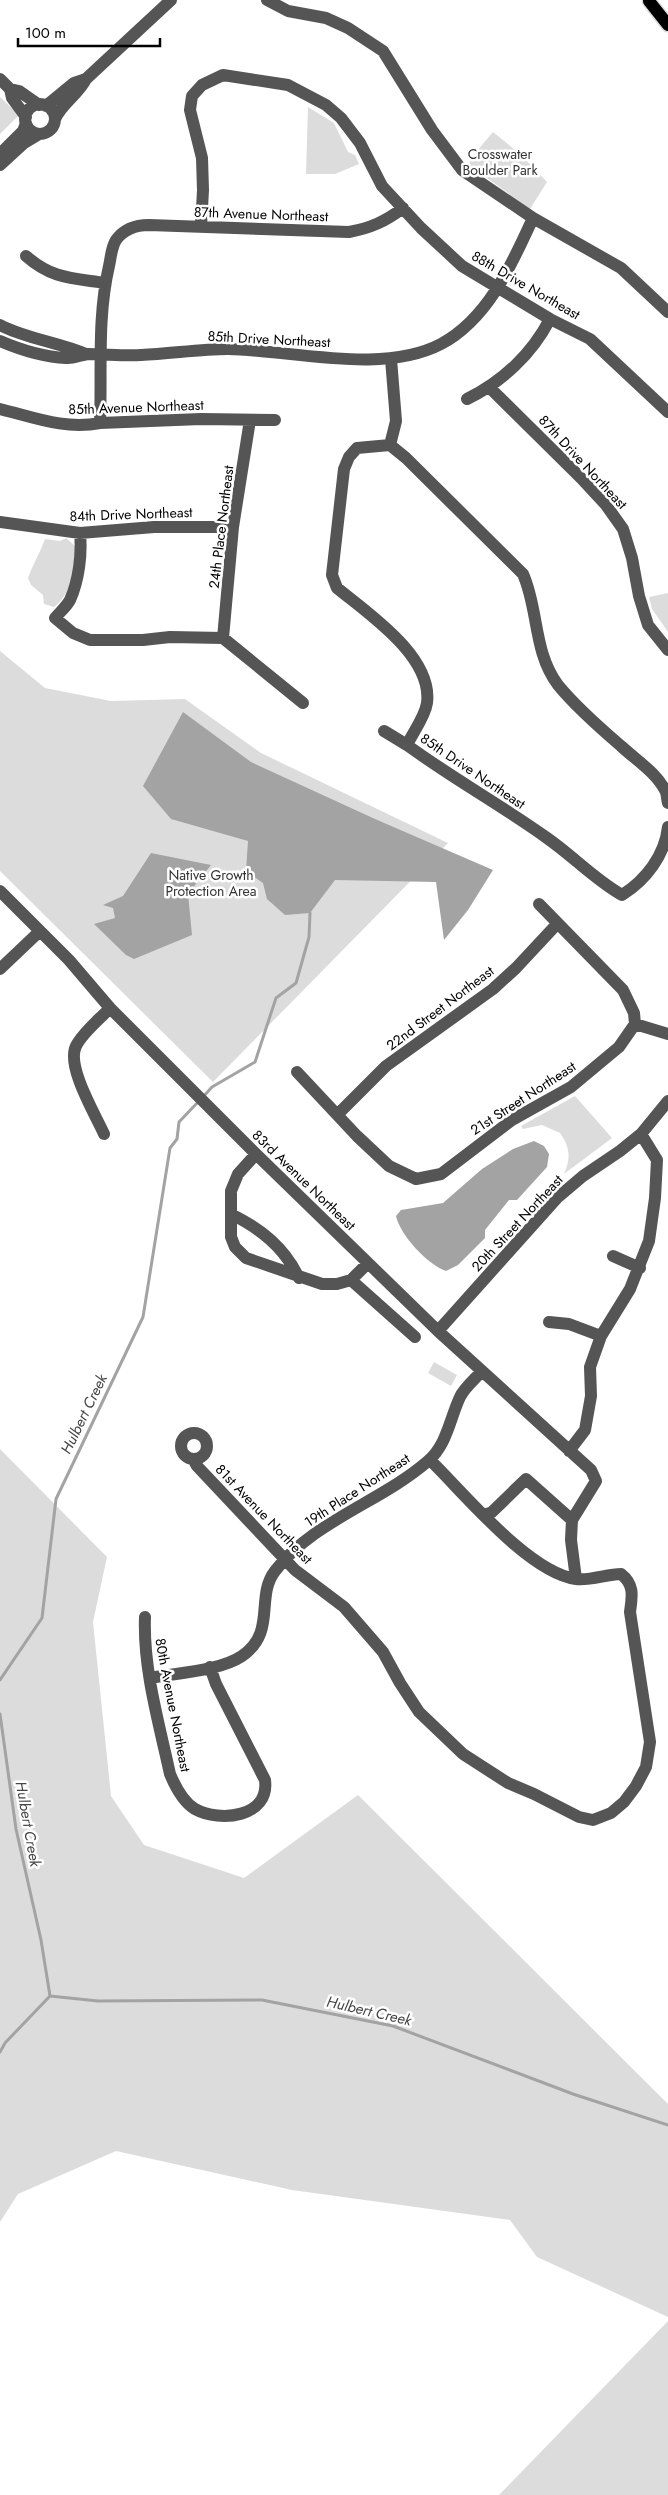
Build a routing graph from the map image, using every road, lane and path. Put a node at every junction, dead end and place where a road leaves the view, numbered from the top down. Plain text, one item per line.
1 (171, 0) edge
2 (267, 0) edge
3 (282, 0) edge
4 (648, 0) edge
5 (293, 11) junction
6 (668, 12) edge
7 (668, 25) edge
8 (0, 79) edge
9 (86, 79) junction
10 (10, 89) junction
11 (42, 105) junction
12 (54, 119) junction
13 (26, 120) junction
14 (39, 134) junction
15 (0, 154) edge
16 (0, 166) edge
17 (403, 208) junction
18 (533, 218) junction
19 (201, 227) junction
20 (26, 256) dead end
21 (105, 283) junction
22 (497, 288) junction
23 (668, 312) edge
24 (550, 319) junction
25 (0, 324) edge
26 (0, 341) edge
27 (86, 354) junction
28 (101, 354) junction
29 (390, 359) junction
30 (490, 388) junction
31 (467, 399) dead end
32 (0, 409) edge
33 (668, 412) edge
34 (250, 420) junction
35 (276, 420) dead end
36 (100, 423) junction
37 (390, 446) junction
38 (0, 522) edge
39 (233, 527) junction
40 (80, 533) junction
41 (224, 638) junction
42 (668, 650) edge
43 (304, 703) dead end
44 (384, 731) dead end
45 (407, 745) junction
46 (668, 803) edge
47 (668, 835) edge
48 (0, 891) edge
49 (539, 904) dead end
50 (558, 924) junction
51 (40, 931) junction
52 (0, 969) edge
53 (110, 1008) junction
54 (635, 1024) junction
55 (668, 1034) edge
56 (298, 1072) dead end
57 (668, 1101) edge
58 (338, 1114) junction
59 (104, 1134) dead end
60 (641, 1134) junction
61 (256, 1154) junction
62 (230, 1214) junction
63 (613, 1256) dead end
64 (368, 1263) junction
65 (640, 1268) junction
66 (299, 1278) junction
67 (351, 1280) junction
68 (549, 1322) dead end
69 (438, 1331) junction
70 (601, 1336) junction
71 (415, 1337) dead end
72 (482, 1371) junction
73 (569, 1451) junction
74 (193, 1459) dead end
75 (430, 1460) junction
76 (485, 1515) junction
77 (572, 1520) junction
78 (285, 1559) junction
79 (576, 1579) junction
80 (145, 1617) dead end
81 (210, 1667) junction
82 (150, 1678) junction

1 - 9 street
2 - 5 street
3 - 5 street
4 - 6 main road
4 - 7 main road
5 - 18 street
8 - 10 street
9 - 11 street
9 - 12 street
10 - 11 street
10 - 13 street
11 - 12 street
11 - 13 street
12 - 14 street
13 - 14 street
13 - 15 street
14 - 16 street
17 - 19 street, 87th Avenue Northeast
17 - 19 street, 88th Drive Northeast
17 - 22 street, 88th Drive Northeast
18 - 22 street, 85th Drive Northeast
18 - 23 street
19 - 21 street, 87th Avenue Northeast
20 - 21 street
21 - 28 street
22 - 24 street, 88th Drive Northeast
22 - 29 street, 85th Drive Northeast
24 - 30 street
24 - 33 street, 88th Drive Northeast
25 - 27 street, 85th Drive Northeast
26 - 27 street, 85th Drive Northeast
27 - 28 street, 85th Drive Northeast
28 - 29 street, 85th Drive Northeast
28 - 36 street
29 - 37 street
30 - 31 street
30 - 42 street, 87th Drive Northeast
32 - 36 street, 85th Avenue Northeast
34 - 35 street, 85th Avenue Northeast
34 - 36 street, 85th Avenue Northeast
34 - 39 street, 24th Place Northeast
37 - 45 street, 85th Drive Northeast
37 - 46 street
38 - 40 street, 84th Drive Northeast
39 - 40 street, 84th Drive Northeast
39 - 41 street, 24th Place Northeast
40 - 41 street
41 - 43 street
44 - 45 street
45 - 47 street, 85th Drive Northeast
48 - 51 street, 83rd Avenue Northeast
49 - 50 street
50 - 54 street
50 - 58 street, 22nd Street Northeast
51 - 52 street
51 - 53 street, 83rd Avenue Northeast
53 - 59 street
53 - 61 street, 83rd Avenue Northeast
54 - 55 street
54 - 58 street, 21st Street Northeast
56 - 58 street
57 - 60 street, 20th Street Northeast
60 - 65 street
60 - 69 street, 20th Street Northeast
61 - 62 street
61 - 64 street, 83rd Avenue Northeast
62 - 66 street
62 - 66 street
63 - 65 street
64 - 67 street
64 - 69 street, 83rd Avenue Northeast
65 - 70 street
66 - 67 street
67 - 71 street
68 - 70 street
69 - 72 street, 83rd Avenue Northeast
70 - 73 street
72 - 73 street, 83rd Avenue Northeast
72 - 75 street, 19th Place Northeast
73 - 77 street, 83rd Avenue Northeast
74 - 78 street, 81st Avenue Northeast
75 - 76 street
75 - 78 street, 19th Place Northeast
76 - 77 street
76 - 79 street
77 - 79 street
78 - 79 street, 81st Avenue Northeast
78 - 81 street, 19th Place Northeast
80 - 82 street, 80th Avenue Northeast
81 - 82 street, 19th Place Northeast
81 - 82 street, 80th Avenue Northeast

